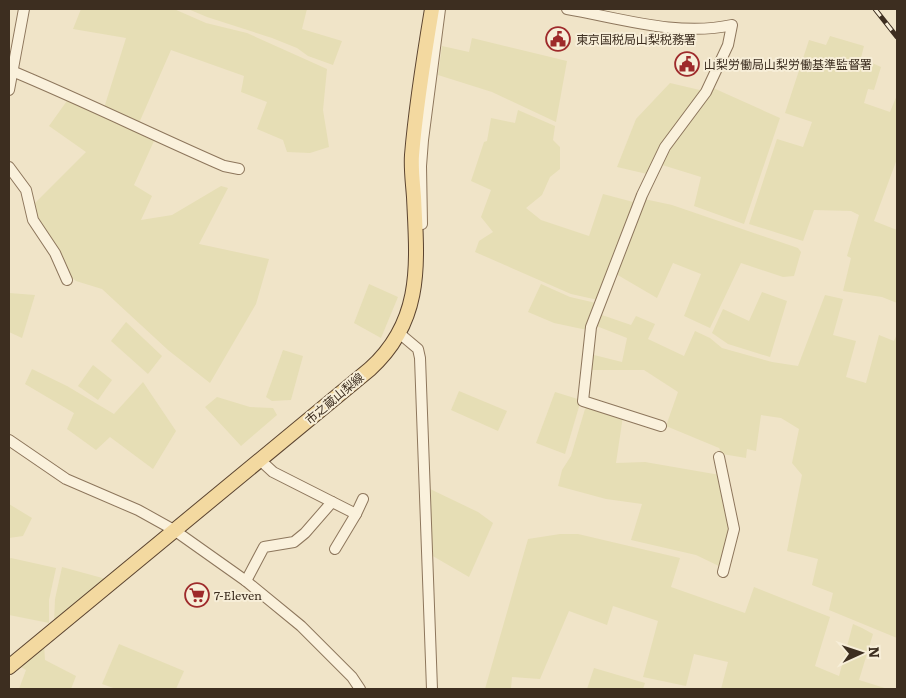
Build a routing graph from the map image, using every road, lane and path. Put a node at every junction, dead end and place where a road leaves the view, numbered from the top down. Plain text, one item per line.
1 (24, 9) edge
2 (432, 9) edge
3 (440, 9) edge
4 (567, 9) edge
5 (12, 71) junction
6 (9, 90) edge
7 (9, 167) edge
8 (238, 169) dead end
9 (422, 233) dead end
10 (68, 280) dead end
11 (399, 333) junction
12 (661, 426) dead end
13 (9, 440) edge
14 (719, 457) dead end
15 (260, 460) junction
16 (363, 499) dead end
17 (332, 502) junction
18 (356, 514) junction
19 (174, 530) junction
20 (335, 549) dead end
21 (723, 572) dead end
22 (246, 581) junction
23 (9, 667) edge
24 (360, 689) edge
25 (432, 689) edge

1 - 5 street
2 - 11 main road, 市之蔵山梨線
3 - 9 street
4 - 12 street
5 - 6 street
5 - 8 street
7 - 10 street
11 - 15 main road, 市之蔵山梨線
11 - 25 street
13 - 19 street
14 - 21 street
15 - 17 street
15 - 19 main road, 市之蔵山梨線
16 - 18 street
17 - 18 street
17 - 22 street
18 - 20 street
19 - 22 street
19 - 23 main road, 市之蔵山梨線
22 - 24 street

